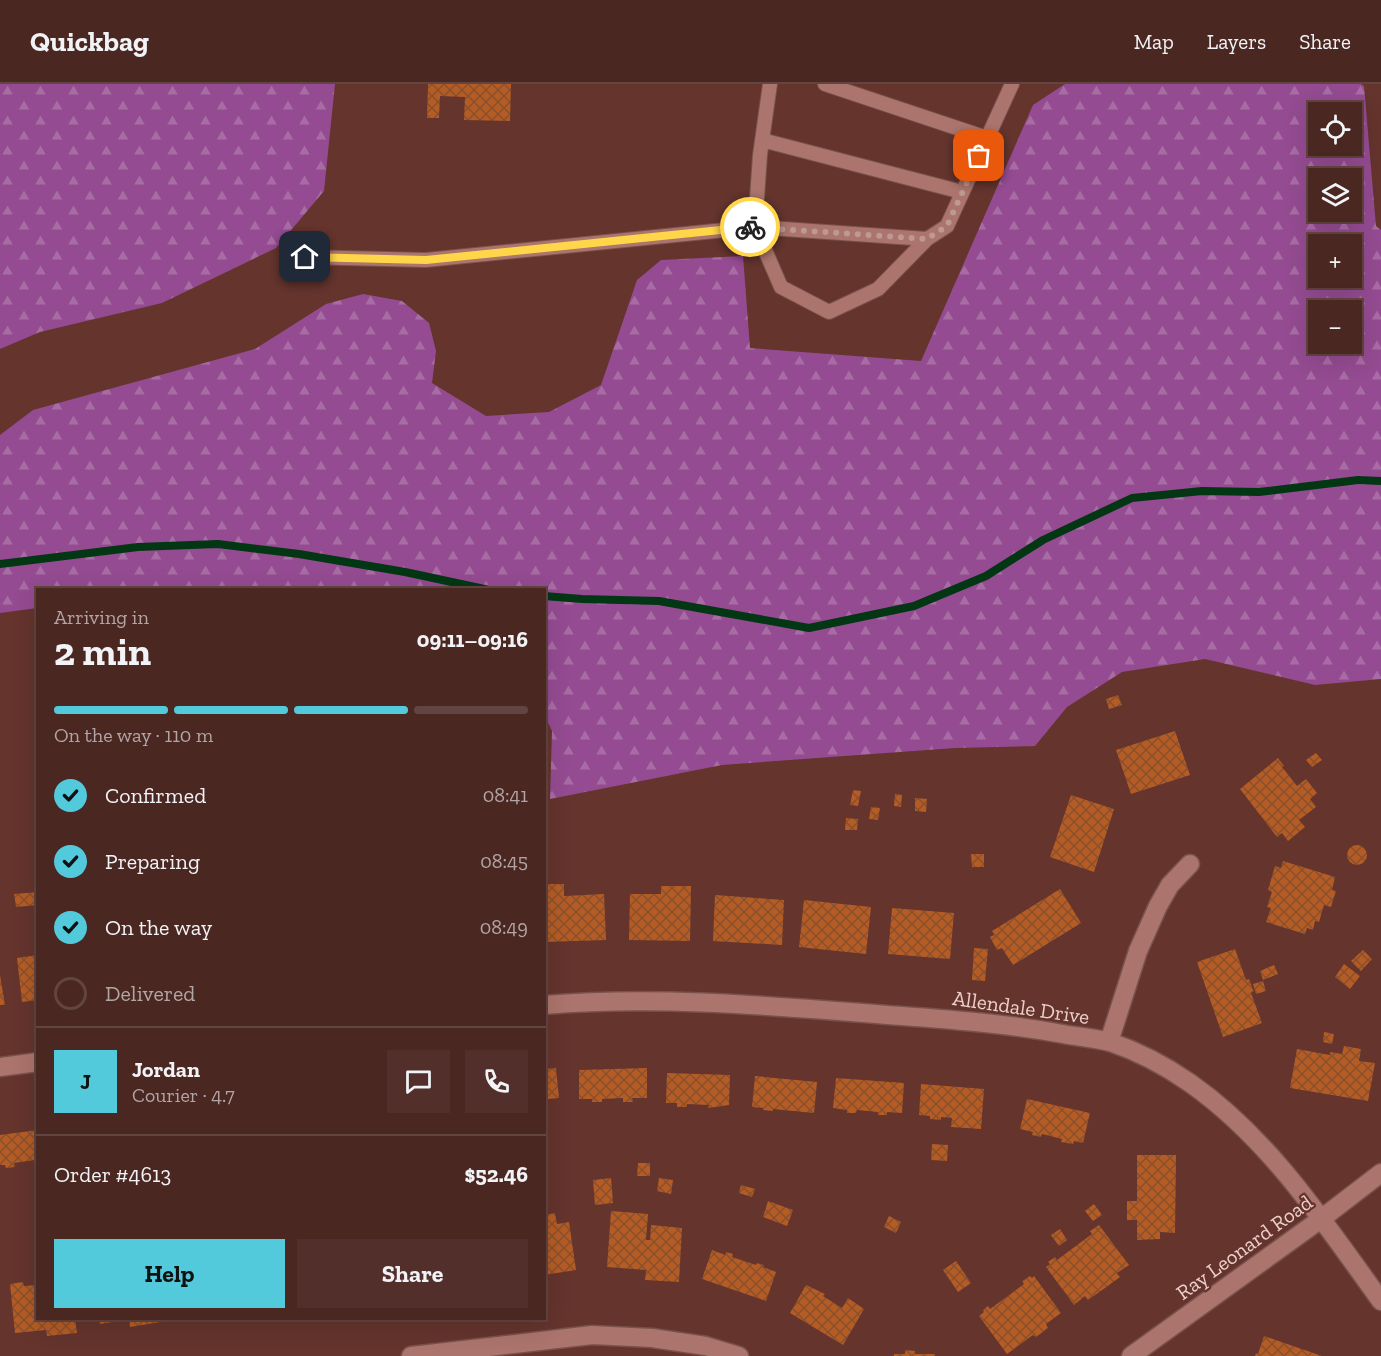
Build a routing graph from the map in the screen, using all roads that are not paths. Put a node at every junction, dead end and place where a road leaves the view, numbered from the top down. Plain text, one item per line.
1 (770, 84) edge
2 (825, 84) edge
3 (1012, 84) edge
4 (987, 138) junction
5 (762, 140) junction
6 (962, 192) junction
7 (755, 226) junction
8 (927, 239) junction
9 (305, 257) dead end
10 (1190, 864) dead end
11 (546, 1005) edge
12 (1110, 1042) junction
13 (36, 1062) edge
14 (0, 1067) edge
15 (1381, 1173) edge
16 (1321, 1219) junction
17 (1381, 1301) edge
18 (411, 1356) edge
19 (740, 1356) edge
20 (1131, 1356) edge

1 - 5 lane
2 - 4 lane
3 - 4 lane
4 - 6 lane
5 - 6 lane
5 - 7 lane
6 - 8 lane
7 - 8 lane
7 - 8 lane
7 - 9 lane
10 - 12 street
11 - 12 street, Allendale Drive
12 - 16 street, Allendale Drive
13 - 14 street
15 - 16 street, Ray Leonard Road
16 - 17 street, Allendale Drive
16 - 20 street, Ray Leonard Road
18 - 19 street

